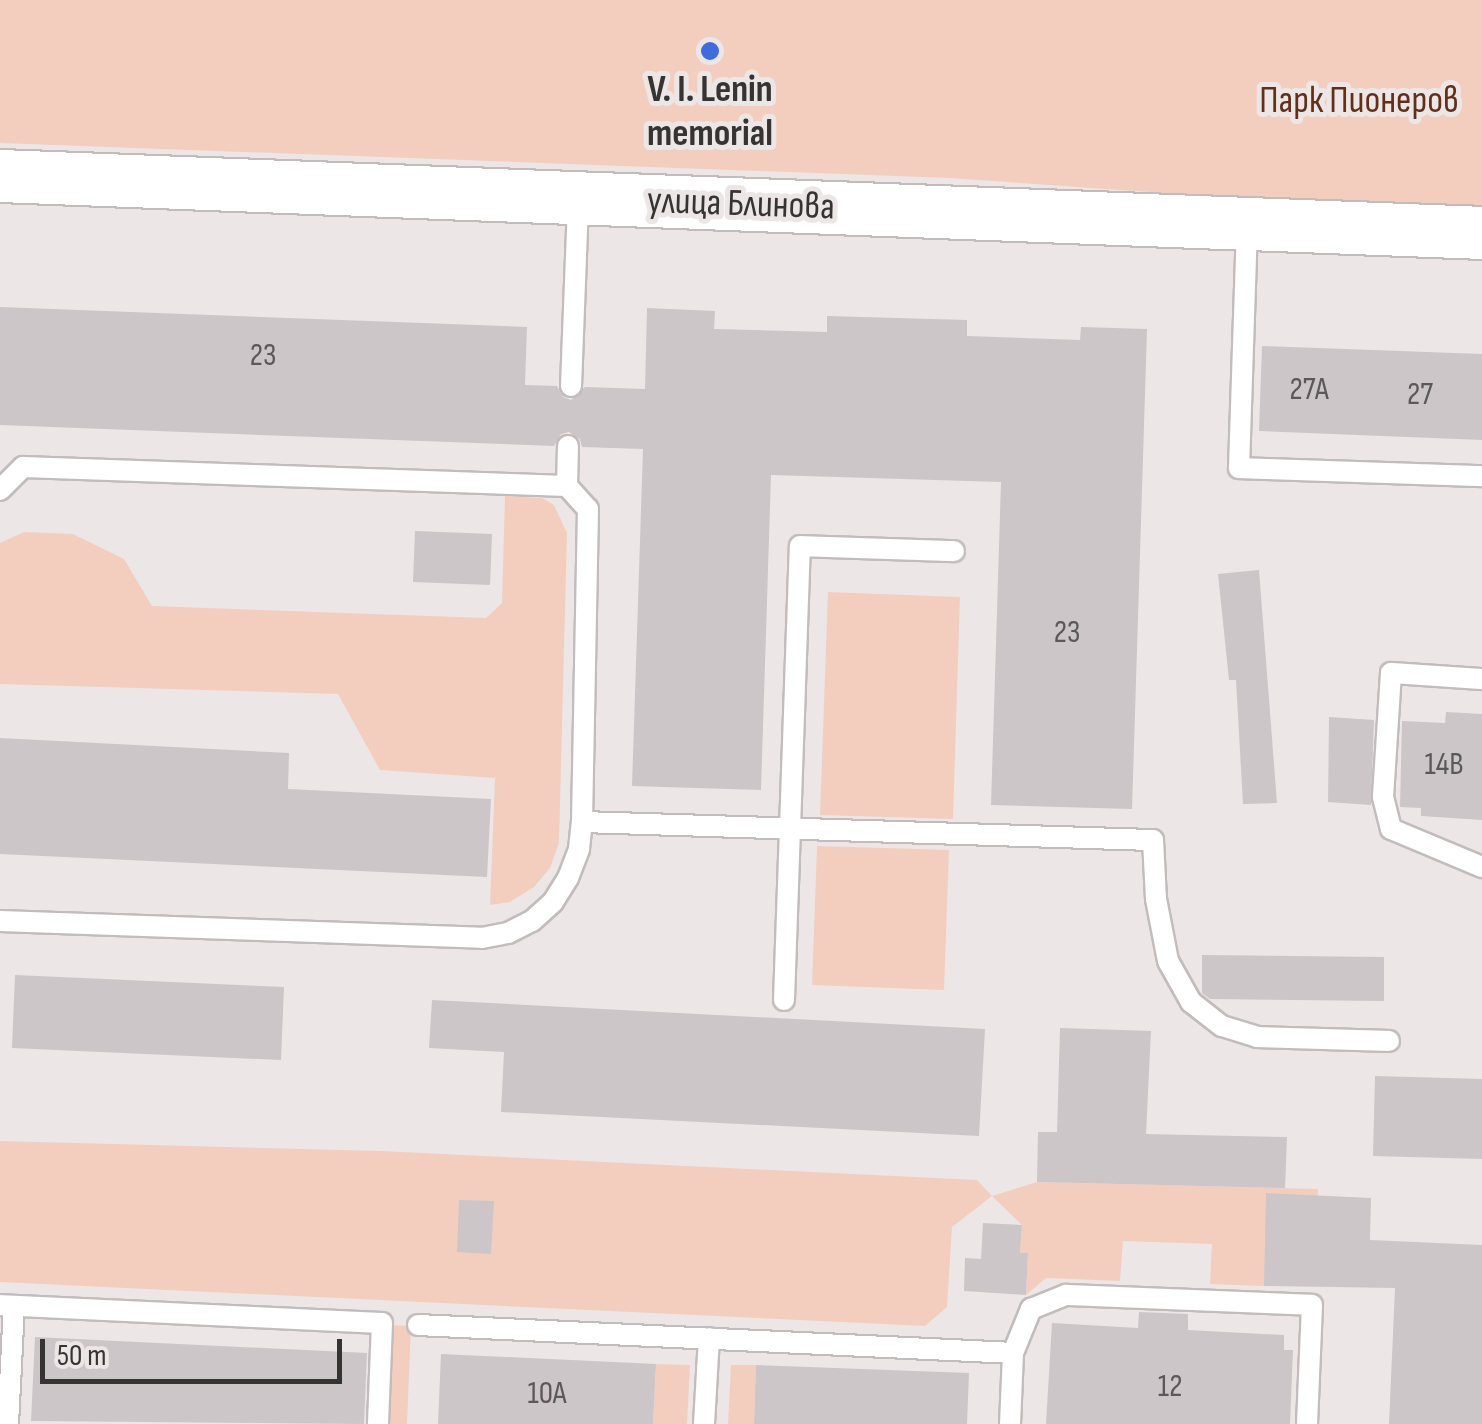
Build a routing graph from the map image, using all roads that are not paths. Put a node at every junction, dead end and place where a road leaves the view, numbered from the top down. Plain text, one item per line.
1 (0, 176) edge
2 (578, 198) junction
3 (1247, 224) junction
4 (1482, 233) edge
5 (571, 386) dead end
6 (568, 446) dead end
7 (1482, 476) edge
8 (567, 486) junction
9 (0, 490) edge
10 (954, 552) dead end
11 (1482, 680) edge
12 (582, 822) junction
13 (791, 829) junction
14 (1482, 867) edge
15 (0, 921) edge
16 (784, 1000) dead end
17 (1389, 1041) dead end
18 (7, 1305) edge
19 (418, 1324) dead end
20 (708, 1338) junction
21 (1013, 1352) junction
22 (8, 1424) edge
23 (378, 1424) edge
24 (704, 1424) edge
25 (1010, 1424) edge
26 (1307, 1424) edge

1 - 2 street, улица Блинова
2 - 3 street, улица Блинова
2 - 5 lane
3 - 4 street, улица Блинова
3 - 7 lane
6 - 8 lane
8 - 9 lane
8 - 12 lane
10 - 13 lane
11 - 14 lane
12 - 13 lane
12 - 15 lane
13 - 16 lane
13 - 17 lane
18 - 22 lane
18 - 23 lane
19 - 20 lane
20 - 21 lane
20 - 24 lane
21 - 25 lane
21 - 26 lane

